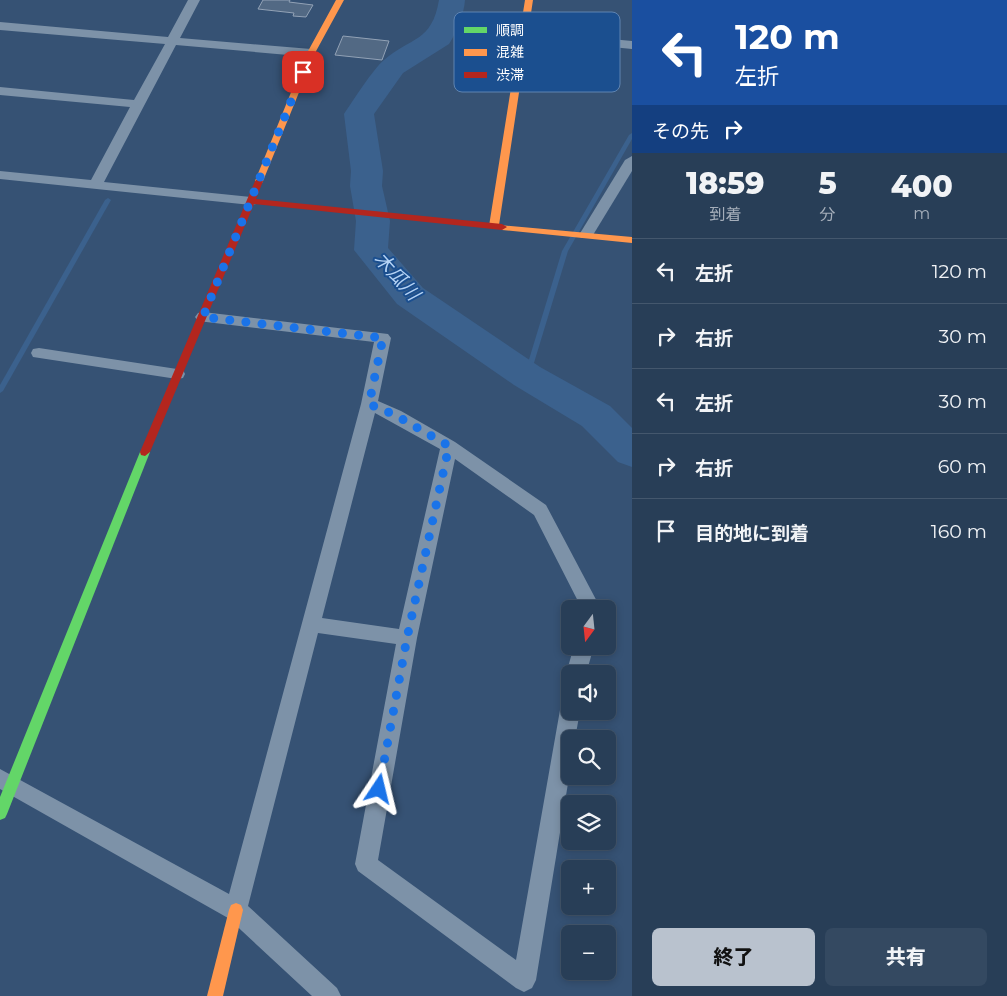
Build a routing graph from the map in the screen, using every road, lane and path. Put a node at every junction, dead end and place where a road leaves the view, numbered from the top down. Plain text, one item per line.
1 (194, 0) edge
2 (340, 0) edge
3 (0, 26) edge
4 (172, 41) junction
5 (310, 54) junction
6 (0, 91) edge
7 (517, 92) edge
8 (139, 104) junction
9 (632, 160) edge
10 (0, 175) edge
11 (95, 185) junction
12 (251, 201) junction
13 (494, 226) junction
14 (586, 235) junction
15 (632, 240) edge
16 (203, 317) junction
17 (39, 353) dead end
18 (177, 374) junction
19 (369, 404) junction
20 (449, 446) junction
21 (587, 600) edge
22 (311, 624) junction
23 (407, 638) junction
24 (568, 720) edge
25 (6, 782) edge
26 (0, 814) edge
27 (236, 910) junction
28 (215, 996) edge
29 (329, 996) edge

1 - 4 street
2 - 5 street
3 - 4 street
4 - 5 street
4 - 8 street
5 - 12 street
6 - 8 street
7 - 13 street
8 - 11 street
9 - 14 street
10 - 11 street
11 - 12 street
12 - 13 street
12 - 16 street
13 - 14 street
14 - 15 street
16 - 18 street
16 - 19 street
17 - 18 street
18 - 25 street
19 - 20 street
19 - 22 street
20 - 21 street
20 - 23 street
22 - 23 street
22 - 27 street
23 - 24 street
25 - 26 street
25 - 27 street
27 - 28 street
27 - 29 street

